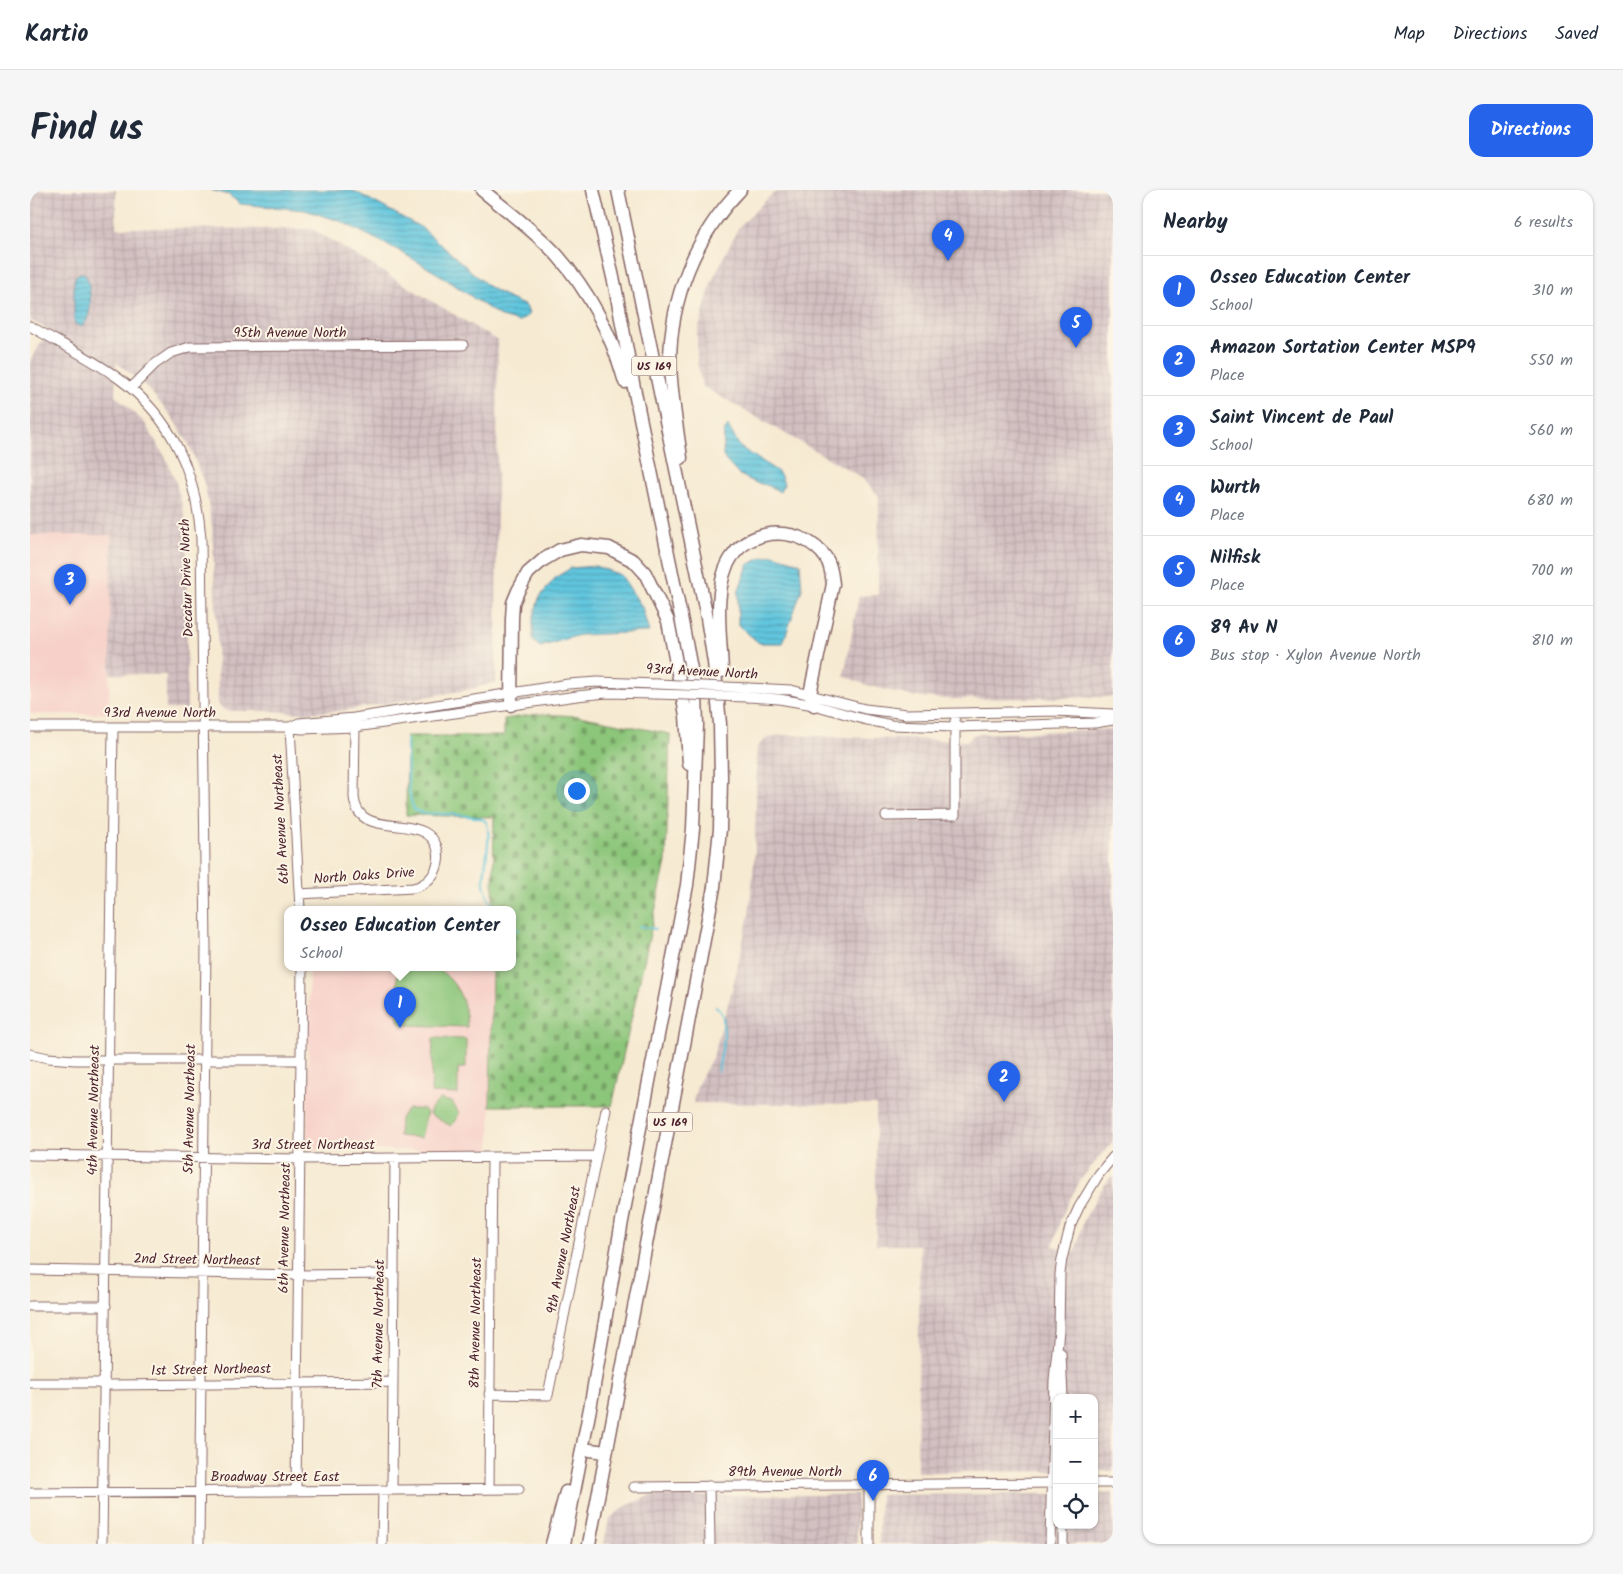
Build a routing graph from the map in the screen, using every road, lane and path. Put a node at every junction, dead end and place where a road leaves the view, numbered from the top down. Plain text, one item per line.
1 (482, 190) edge
2 (593, 190) edge
3 (618, 190) edge
4 (740, 190) edge
5 (750, 190) edge
6 (724, 208) junction
7 (30, 326) edge
8 (463, 345) dead end
9 (130, 388) junction
10 (656, 499) junction
11 (691, 542) junction
12 (656, 689) junction
13 (511, 699) junction
14 (812, 699) junction
15 (955, 714) junction
16 (1113, 714) edge
17 (1113, 720) edge
18 (720, 724) junction
19 (204, 726) junction
20 (290, 727) junction
21 (955, 727) junction
22 (30, 728) edge
23 (113, 728) junction
24 (355, 728) junction
25 (886, 816) dead end
26 (693, 829) junction
27 (299, 894) junction
28 (300, 906) edge
29 (302, 971) edge
30 (30, 1054) edge
31 (109, 1060) junction
32 (205, 1060) junction
33 (301, 1060) junction
34 (606, 1110) dead end
35 (30, 1155) edge
36 (596, 1156) junction
37 (107, 1157) junction
38 (1113, 1157) edge
39 (204, 1158) junction
40 (395, 1158) junction
41 (492, 1158) junction
42 (300, 1159) junction
43 (30, 1270) edge
44 (106, 1272) junction
45 (202, 1274) junction
46 (394, 1274) junction
47 (298, 1275) junction
48 (30, 1306) edge
49 (106, 1306) junction
50 (1059, 1330) junction
51 (392, 1382) junction
52 (30, 1383) edge
53 (104, 1383) junction
54 (297, 1383) junction
55 (201, 1384) junction
56 (489, 1394) junction
57 (1064, 1394) edge
58 (591, 1403) junction
59 (1054, 1439) edge
60 (582, 1449) junction
61 (606, 1452) junction
62 (1053, 1483) edge
63 (1098, 1483) edge
64 (1113, 1483) edge
65 (1054, 1484) edge
66 (870, 1485) junction
67 (709, 1486) junction
68 (519, 1488) dead end
69 (634, 1488) dead end
70 (489, 1489) junction
71 (296, 1490) junction
72 (387, 1490) junction
73 (200, 1491) junction
74 (30, 1492) edge
75 (103, 1492) junction
76 (1063, 1529) edge
77 (102, 1544) edge
78 (199, 1544) edge
79 (382, 1544) edge
80 (552, 1544) edge
81 (564, 1544) edge
82 (589, 1544) edge
83 (710, 1544) edge
84 (869, 1544) edge
85 (1050, 1544) edge
86 (1063, 1544) edge

1 - 10 highway
2 - 10 highway, US 169
3 - 11 highway, US 169
4 - 6 highway
5 - 6 highway
6 - 11 highway
7 - 9 street, Decatur Drive North
8 - 9 street, 95th Avenue North
9 - 19 street, Decatur Drive North
10 - 26 highway, US 169
11 - 18 highway, US 169
12 - 13 street, 93rd Avenue North
12 - 13 street, 93rd Avenue North
12 - 14 street, 93rd Avenue North, bridge
13 - 20 street, 93rd Avenue North
13 - 24 street, 93rd Avenue North
13 - 26 highway
14 - 15 street, 93rd Avenue North
14 - 18 highway
14 - 21 street, 93rd Avenue North
15 - 16 street, 93rd Avenue North
15 - 21 street
17 - 21 street, 93rd Avenue North
18 - 61 highway, US 169
19 - 20 street, 93rd Avenue North
19 - 23 street, 93rd Avenue North
19 - 32 street, 5th Avenue Northeast
20 - 24 street, 93rd Avenue North
20 - 27 street, 6th Avenue Northeast
21 - 25 street
22 - 23 street, 93rd Avenue North
23 - 31 street, 4th Avenue Northeast
24 - 27 street, North Oaks Drive
26 - 58 highway, US 169
27 - 28 street, 6th Avenue Northeast
29 - 33 street, 6th Avenue Northeast
30 - 31 street
31 - 32 street
31 - 37 street, 4th Avenue Northeast
32 - 33 street
32 - 39 street, 5th Avenue Northeast
33 - 42 street, 6th Avenue Northeast
34 - 36 street, 9th Avenue Northeast
35 - 37 street, 3rd Street Northeast
36 - 41 street, 3rd Street Northeast
36 - 56 street, 9th Avenue Northeast
37 - 39 street, 3rd Street Northeast
37 - 44 street, 4th Avenue Northeast
38 - 50 street
39 - 42 street, 3rd Street Northeast
39 - 45 street, 5th Avenue Northeast
40 - 41 street, 3rd Street Northeast
40 - 42 street, 3rd Street Northeast
40 - 46 street, 7th Avenue Northeast
41 - 56 street, 8th Avenue Northeast
42 - 47 street, 6th Avenue Northeast
43 - 44 street, 2nd Street Northeast
44 - 45 street, 2nd Street Northeast
44 - 49 street, 4th Avenue Northeast
45 - 47 street, 2nd Street Northeast
45 - 55 street, 5th Avenue Northeast
46 - 47 street, 2nd Street Northeast
46 - 51 street, 7th Avenue Northeast
47 - 54 street, 6th Avenue Northeast
48 - 49 street
49 - 53 street, 4th Avenue Northeast
50 - 57 street
50 - 59 street
51 - 54 street, 1st Street Northeast
51 - 72 street, 7th Avenue Northeast
52 - 53 street, 1st Street Northeast
53 - 55 street, 1st Street Northeast
53 - 75 street, 4th Avenue Northeast
54 - 55 street, 1st Street Northeast
54 - 71 street, 6th Avenue Northeast
55 - 73 street, 5th Avenue Northeast
56 - 70 street, 8th Avenue Northeast
58 - 60 highway, US 169
58 - 80 highway
60 - 61 highway
60 - 81 highway, US 169
61 - 82 highway, US 169
62 - 66 street, 89th Avenue North
63 - 64 street
65 - 85 street
66 - 67 street, 89th Avenue North
66 - 84 street
67 - 69 street, 89th Avenue North
67 - 83 street
68 - 70 street, Broadway Street East
70 - 72 street, Broadway Street East
71 - 72 street, Broadway Street East
71 - 73 street, Broadway Street East
72 - 79 street, 7th Avenue Northeast
73 - 75 street, Broadway Street East
73 - 78 street, 5th Avenue Northeast
74 - 75 street, Broadway Street East
75 - 77 street, 4th Avenue Northeast
76 - 86 street

